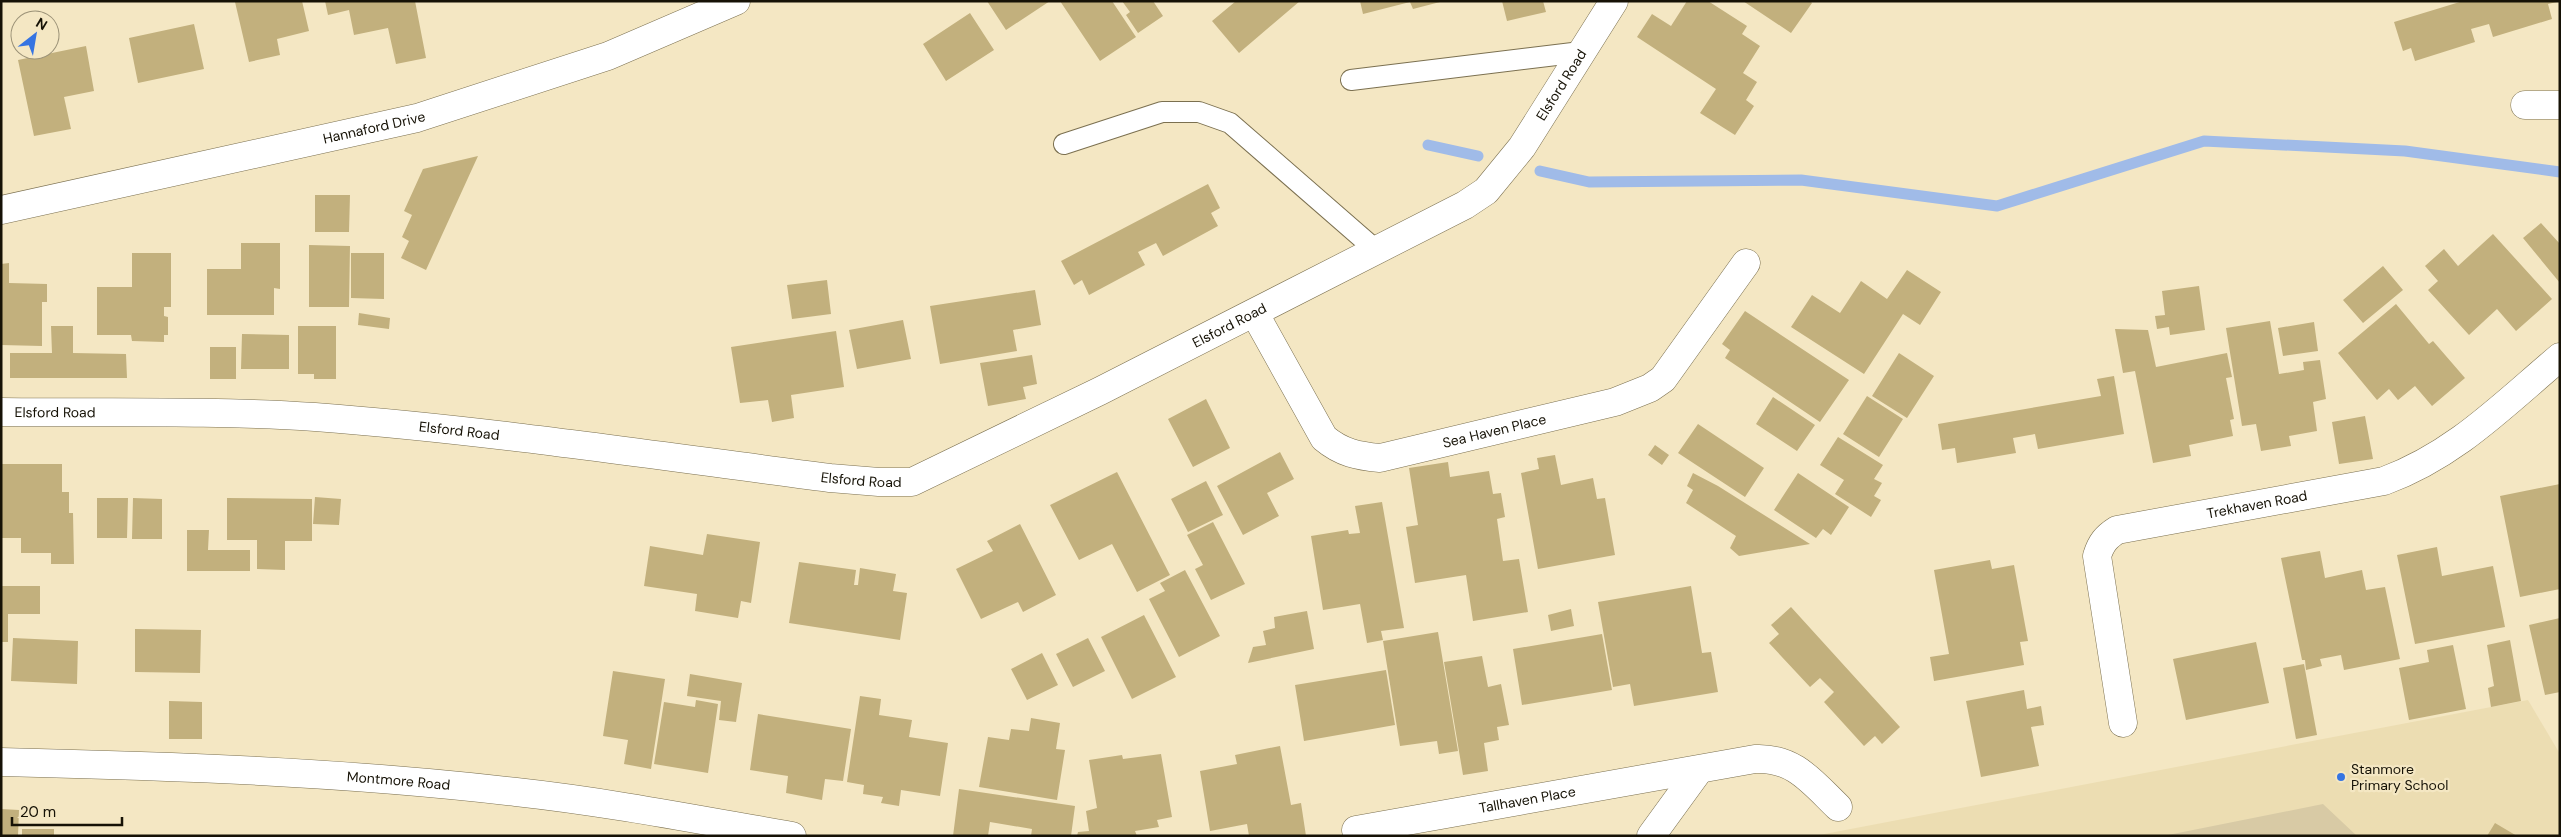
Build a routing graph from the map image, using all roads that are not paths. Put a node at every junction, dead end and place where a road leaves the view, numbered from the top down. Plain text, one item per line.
1 (736, 1) edge
2 (1614, 1) edge
3 (1581, 52) junction
4 (1351, 80) dead end
5 (2525, 105) dead end
6 (2560, 105) edge
7 (1064, 144) dead end
8 (1, 210) edge
9 (1377, 251) junction
10 (1746, 263) dead end
11 (1255, 314) junction
12 (2560, 357) edge
13 (1, 412) edge
14 (2123, 723) dead end
15 (1, 762) edge
16 (1699, 770) junction
17 (1838, 807) dead end
18 (1356, 830) dead end
19 (792, 836) edge
20 (1652, 836) edge

1 - 8 street, Hannaford Drive
2 - 3 street, Elsford Road
3 - 4 lane
3 - 9 street, Elsford Road
5 - 6 street
7 - 9 lane
9 - 11 street, Elsford Road
10 - 11 street, Sea Haven Place
11 - 13 street, Elsford Road
12 - 14 street, Trekhaven Road
15 - 19 street, Montmore Road
16 - 17 street, Tallhaven Place
16 - 18 street, Tallhaven Place
16 - 20 street

